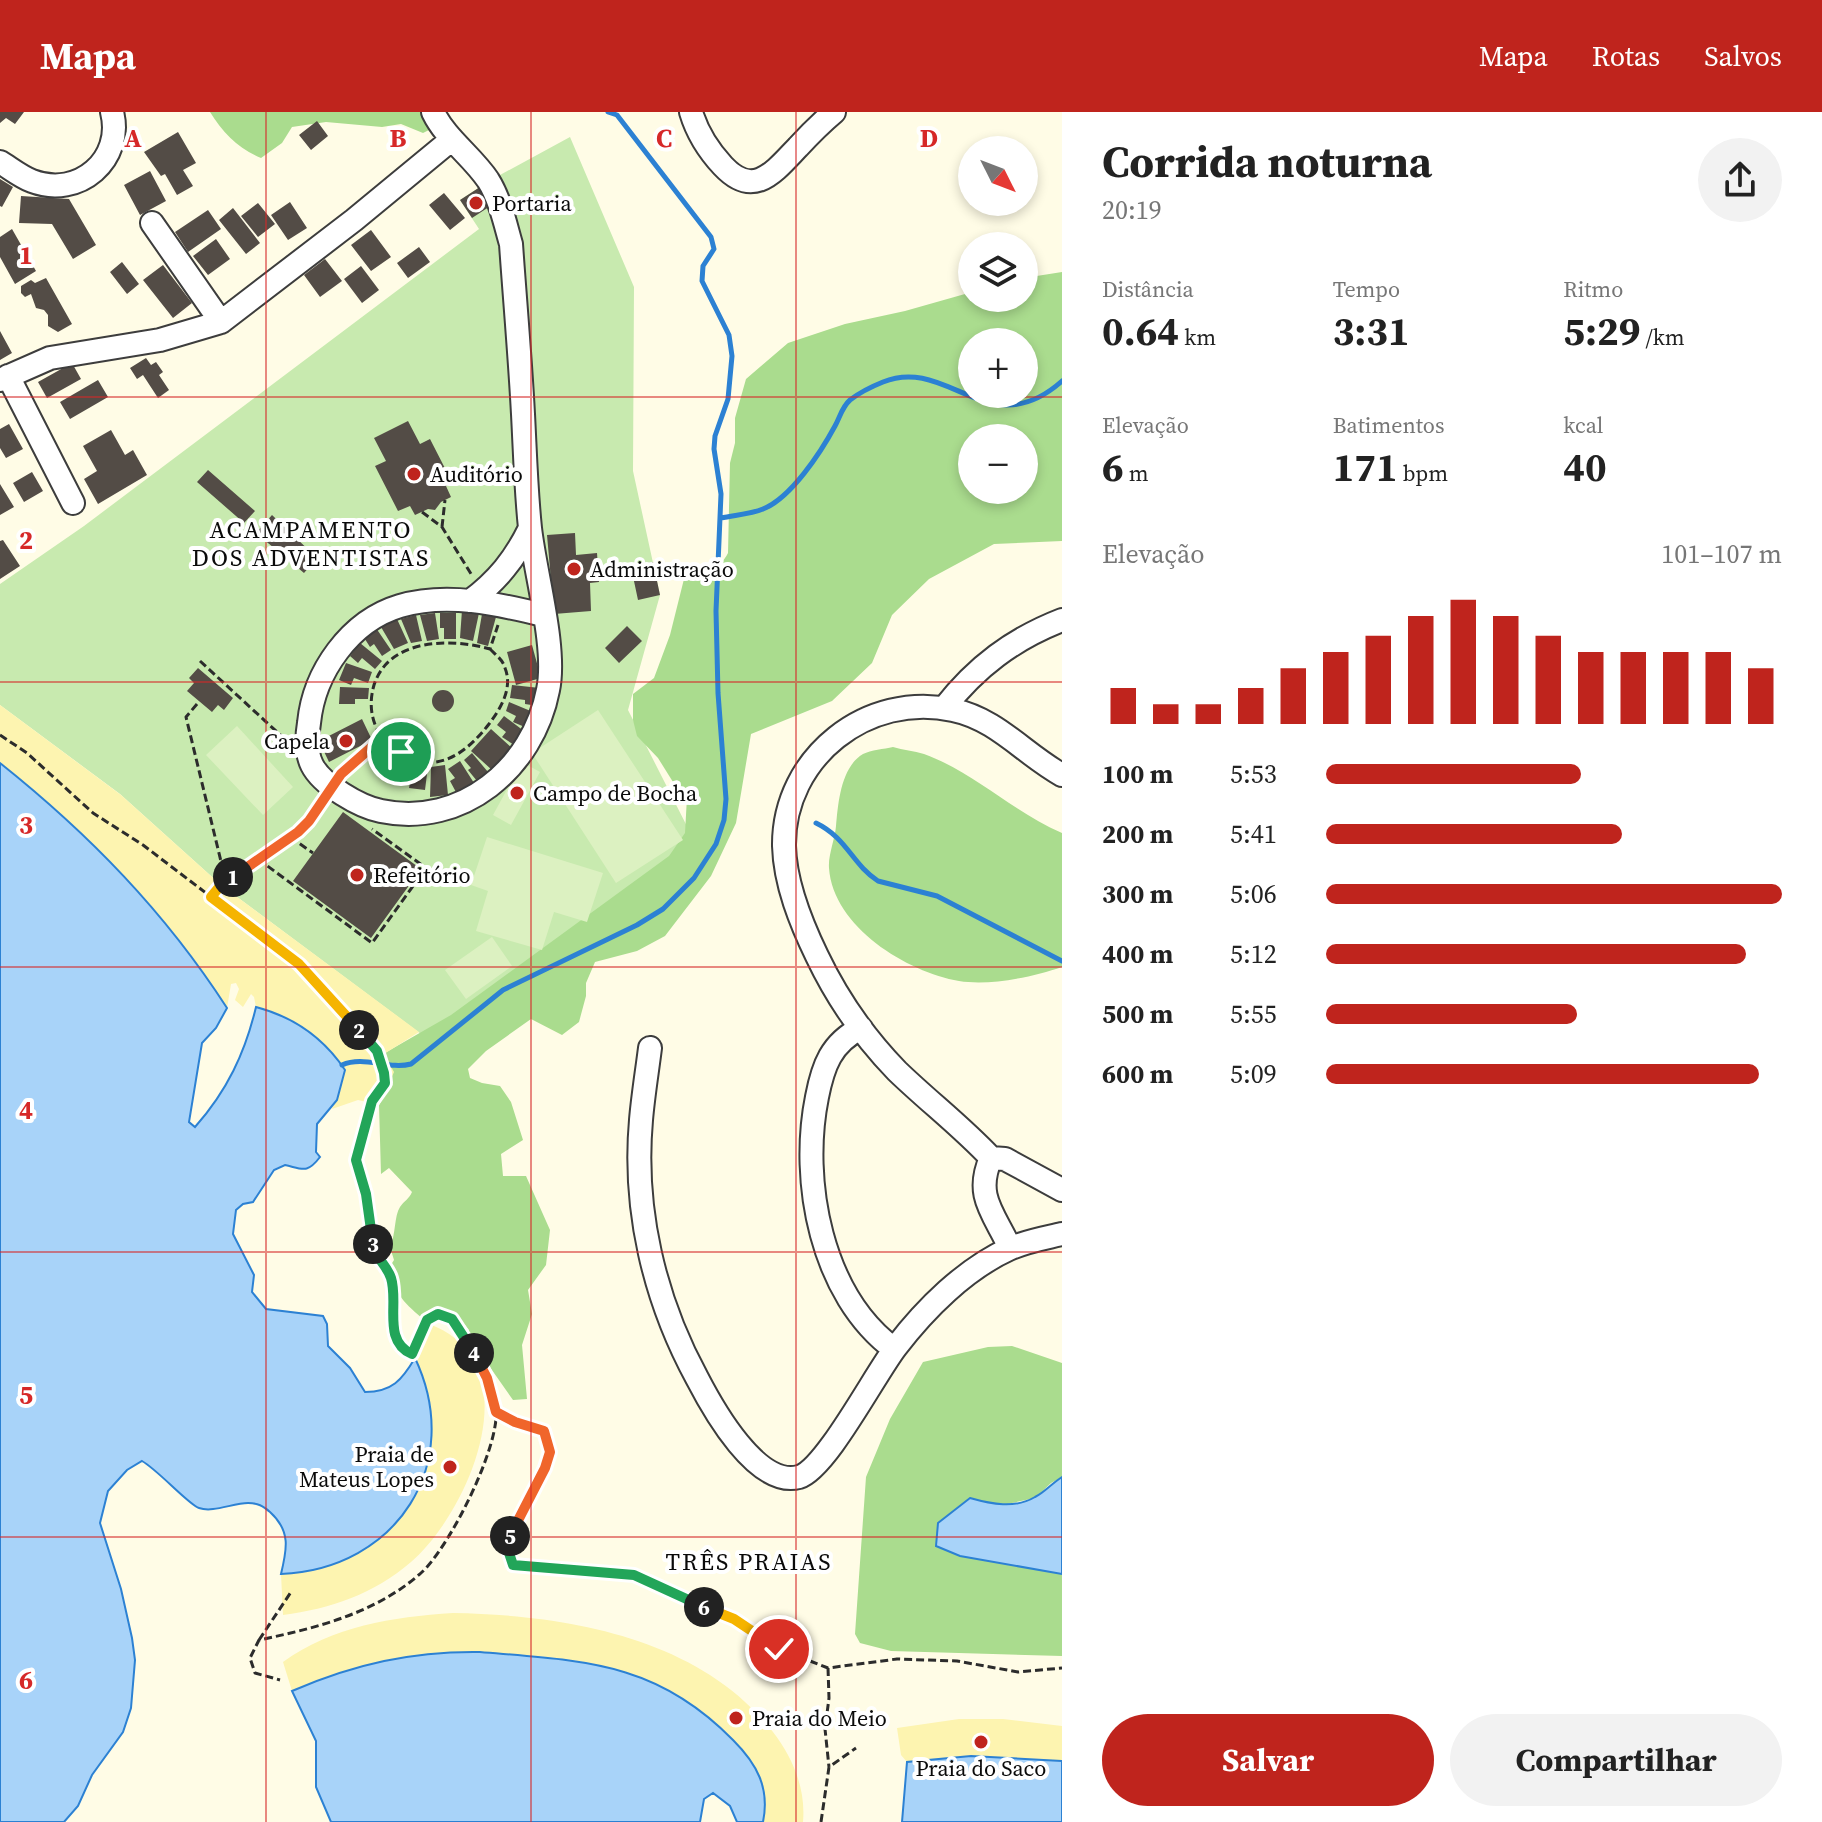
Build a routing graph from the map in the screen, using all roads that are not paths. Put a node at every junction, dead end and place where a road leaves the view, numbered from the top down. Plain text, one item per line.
1 (112, 112) edge
2 (433, 112) edge
3 (691, 112) edge
4 (834, 112) edge
5 (451, 140) junction
6 (0, 162) edge
7 (152, 223) dead end
8 (221, 322) junction
9 (4, 378) edge
10 (73, 503) dead end
11 (530, 528) junction
12 (476, 596) junction
13 (543, 615) junction
14 (1062, 620) edge
15 (944, 708) junction
16 (1062, 775) edge
17 (861, 1028) junction
18 (650, 1048) dead end
19 (991, 1158) junction
20 (1062, 1190) edge
21 (1062, 1234) edge
22 (1010, 1248) junction
23 (894, 1349) junction

1 - 6 street
2 - 5 street
3 - 4 street
5 - 8 street
5 - 11 street
7 - 8 street
8 - 9 street
9 - 10 street
11 - 12 street
11 - 13 street
12 - 13 street
12 - 13 street
14 - 15 street
15 - 16 street
15 - 17 street
17 - 19 street
17 - 23 street
18 - 23 street
19 - 20 street
19 - 22 street
21 - 22 street
22 - 23 street

